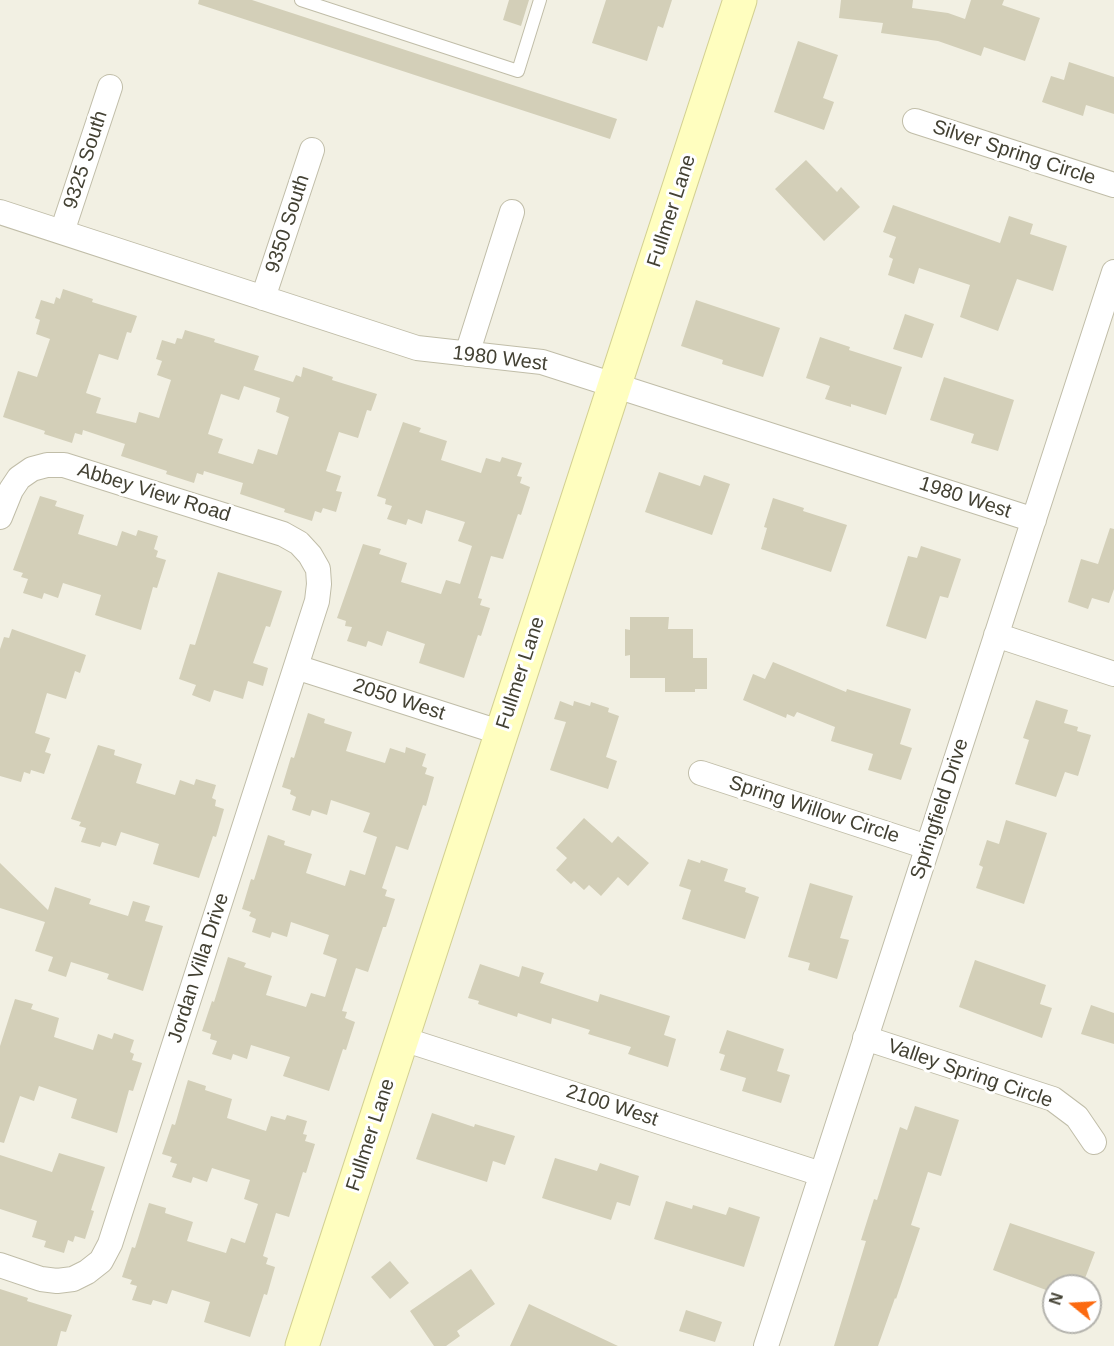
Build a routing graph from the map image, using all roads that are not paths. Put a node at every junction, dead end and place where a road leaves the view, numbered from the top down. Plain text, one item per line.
1 (301, 0) edge
2 (540, 0) edge
3 (740, 0) edge
4 (110, 87) dead end
5 (915, 121) dead end
6 (312, 150) dead end
7 (1114, 185) edge
8 (0, 212) edge
9 (512, 212) dead end
10 (62, 232) junction
11 (1114, 272) edge
12 (263, 298) junction
13 (467, 354) junction
14 (615, 385) junction
15 (0, 517) edge
16 (1034, 520) junction
17 (318, 569) joint
18 (996, 635) junction
19 (296, 667) junction
20 (1114, 674) edge
21 (502, 733) junction
22 (701, 773) dead end
23 (927, 847) junction
24 (866, 1038) junction
25 (403, 1039) junction
26 (1094, 1142) dead end
27 (821, 1174) junction
28 (0, 1265) edge
29 (303, 1346) edge
30 (766, 1346) edge

1 - 2 lane
3 - 14 street, Fullmer Lane
4 - 10 street, 9325 South
5 - 7 street, Silver Spring Circle
6 - 12 street, 9350 South
8 - 10 street, 1980 West
9 - 13 street
10 - 12 street, 1980 West
11 - 16 street, Springfield Drive
12 - 13 street, 1980 West
13 - 14 street, 1980 West
14 - 16 street, 1980 West
14 - 21 street, Fullmer Lane
15 - 17 street, Abbey View Road
16 - 18 street, Springfield Drive
17 - 19 street, Jordan Villa Drive
18 - 20 street
18 - 23 street, Springfield Drive
19 - 21 street, 2050 West
19 - 28 street, Jordan Villa Drive
21 - 25 street, Fullmer Lane
22 - 23 street, Spring Willow Circle
23 - 24 street, Springfield Drive
24 - 26 street, Valley Spring Circle
24 - 27 street, Springfield Drive
25 - 27 street, 2100 West
25 - 29 street, Fullmer Lane
27 - 30 street, Springfield Drive

